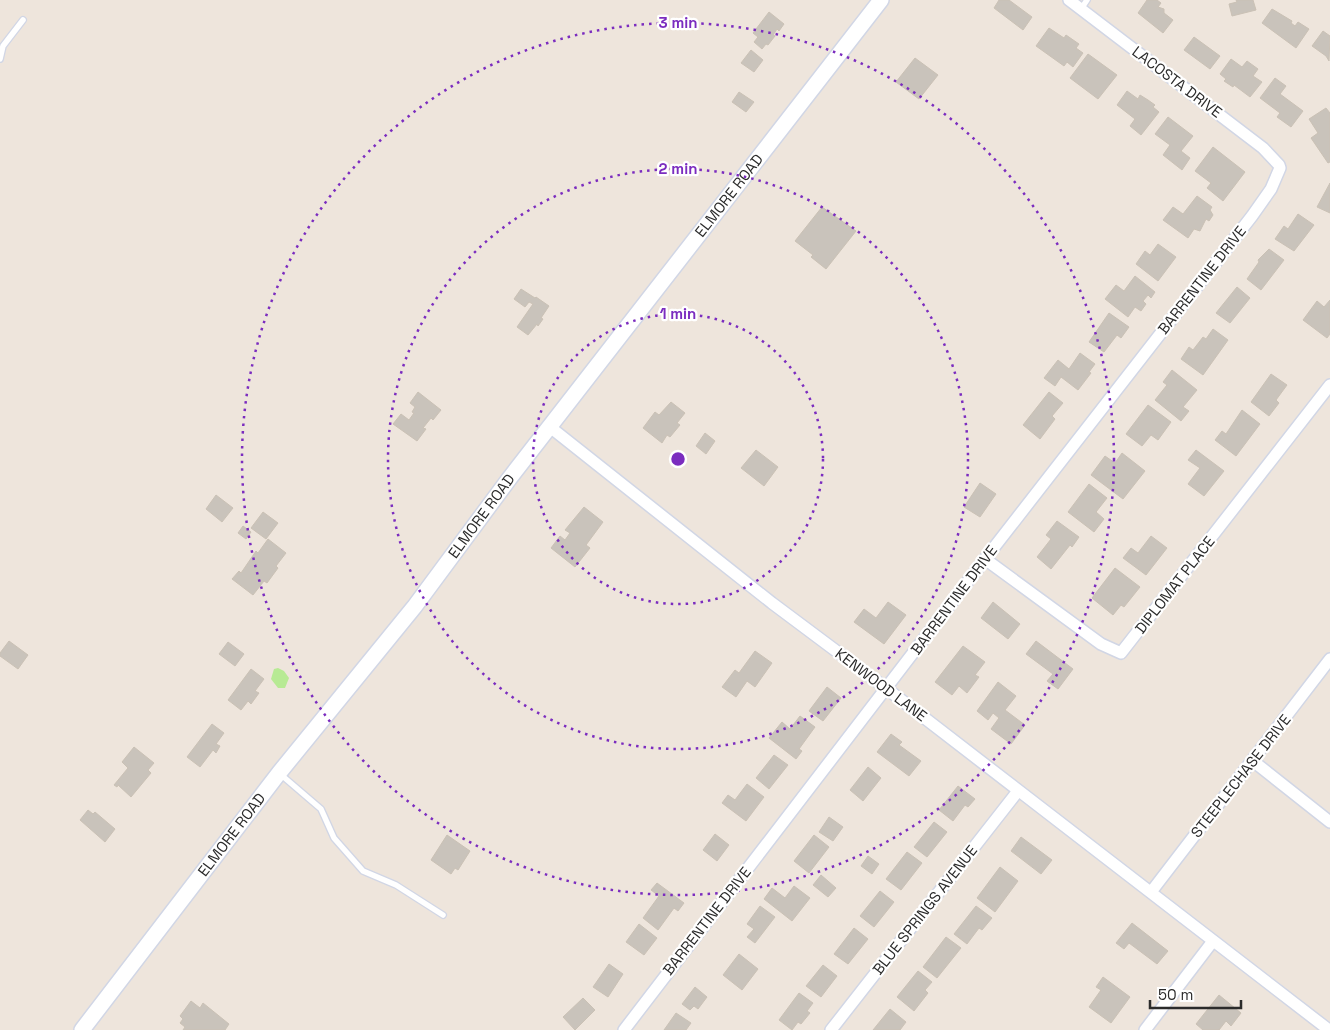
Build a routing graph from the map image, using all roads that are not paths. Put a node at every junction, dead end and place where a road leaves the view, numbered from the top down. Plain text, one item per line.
1 (881, 0) edge
2 (1069, 0) edge
3 (1084, 4) edge
4 (23, 20) dead end
5 (0, 59) edge
6 (1280, 168) joint
7 (1330, 385) edge
8 (550, 427) junction
9 (985, 559) junction
10 (1330, 659) edge
11 (887, 689) junction
12 (1253, 761) junction
13 (280, 773) junction
14 (1018, 791) junction
15 (1330, 822) edge
16 (1151, 892) junction
17 (443, 915) dead end
18 (1213, 941) junction
19 (82, 1030) edge
20 (624, 1030) edge
21 (831, 1030) edge
22 (1144, 1030) edge
23 (1329, 1030) edge

1 - 8 street, ELMORE ROAD
2 - 3 street, LACOSTA DRIVE
3 - 6 street, LACOSTA DRIVE
4 - 5 lane
6 - 9 street, BARRENTINE DRIVE
7 - 9 street, DIPLOMAT PLACE
8 - 11 street, KENWOOD LANE
8 - 13 street, ELMORE ROAD
9 - 11 street, BARRENTINE DRIVE
10 - 12 street, STEEPLECHASE DRIVE
11 - 14 street, KENWOOD LANE
11 - 20 street, BARRENTINE DRIVE
12 - 15 street
12 - 16 street, STEEPLECHASE DRIVE
13 - 17 lane
13 - 19 street, ELMORE ROAD
14 - 16 street, KENWOOD LANE
14 - 21 street, BLUE SPRINGS AVENUE
16 - 18 street, KENWOOD LANE
18 - 22 street
18 - 23 street, KENWOOD LANE

